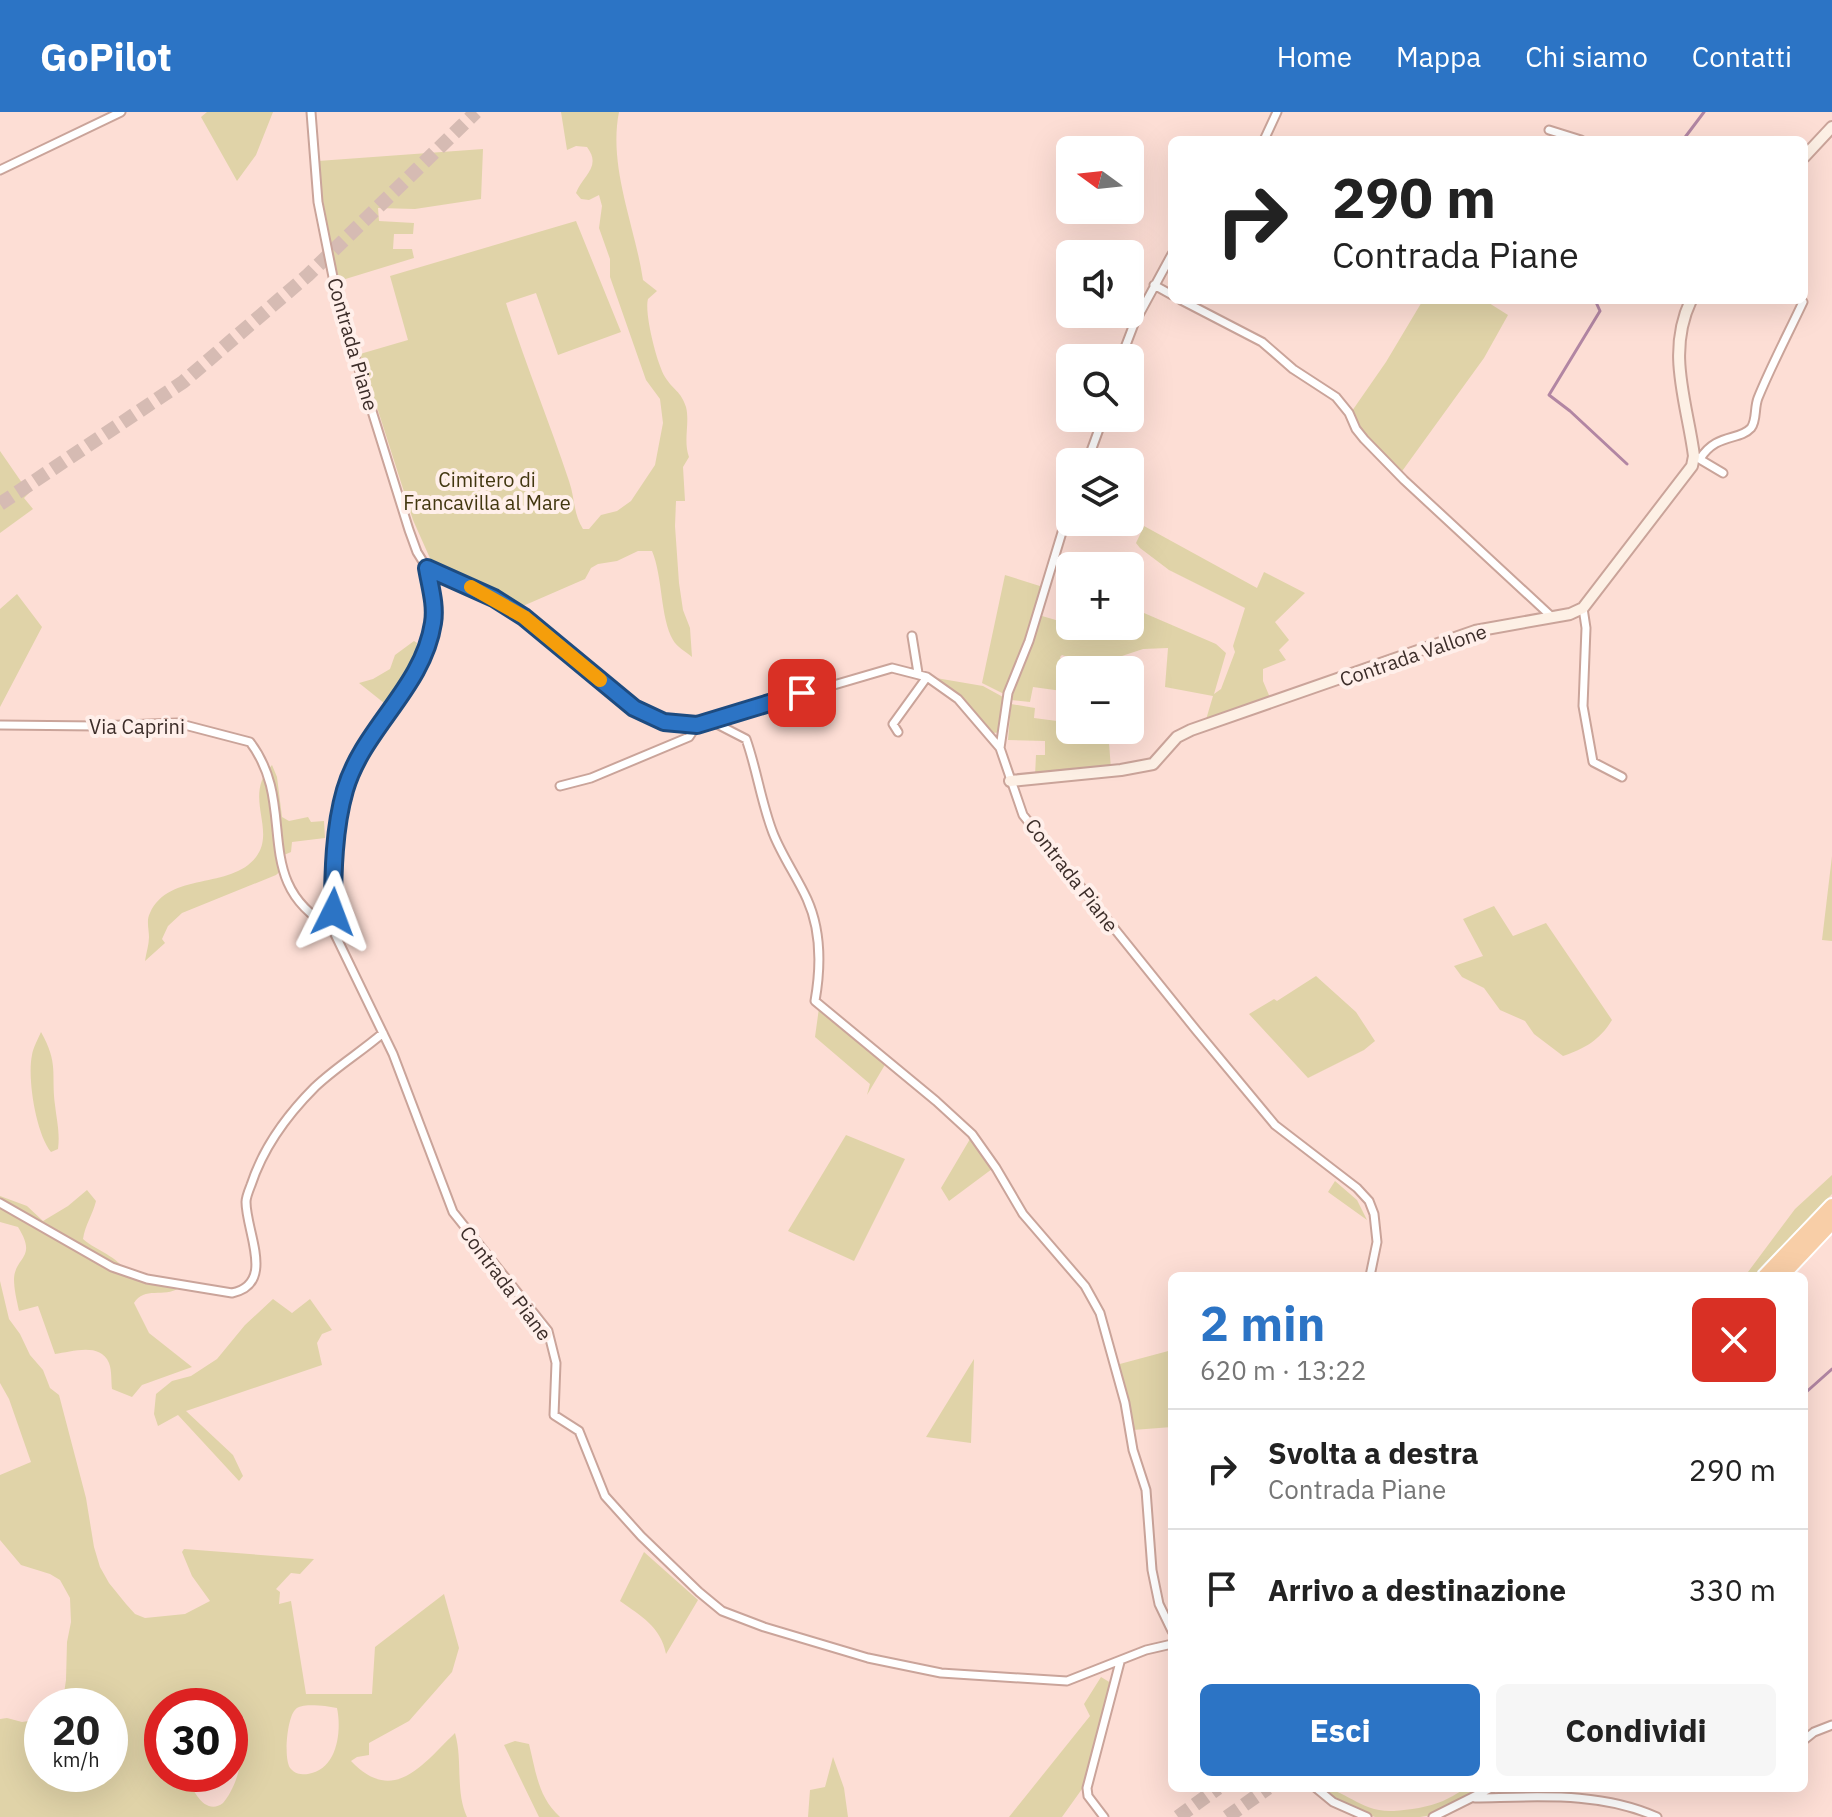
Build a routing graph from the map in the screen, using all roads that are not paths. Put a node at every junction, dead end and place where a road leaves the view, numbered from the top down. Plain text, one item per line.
1 (121, 112) edge
2 (311, 112) edge
3 (1277, 112) edge
4 (1832, 127) edge
5 (1549, 130) dead end
6 (1266, 136) edge
7 (1568, 136) edge
8 (1808, 153) edge
9 (0, 170) edge
10 (1168, 261) edge
11 (1154, 285) junction
12 (1168, 293) edge
13 (1189, 304) edge
14 (1689, 304) edge
15 (1802, 304) edge
16 (1127, 344) edge
17 (1697, 458) junction
18 (1723, 473) dead end
19 (1061, 536) edge
20 (427, 568) junction
21 (1583, 608) junction
22 (1552, 617) junction
23 (912, 636) dead end
24 (918, 673) junction
25 (927, 677) junction
26 (711, 721) junction
27 (0, 725) edge
28 (697, 725) junction
29 (898, 732) dead end
30 (1000, 748) junction
31 (1622, 777) dead end
32 (1010, 781) junction
33 (560, 786) dead end
34 (332, 928) junction
35 (383, 1033) junction
36 (0, 1203) edge
37 (1832, 1206) edge
38 (1832, 1222) edge
39 (1371, 1272) edge
40 (1769, 1272) edge
41 (1785, 1272) edge
42 (1168, 1623) edge
43 (1168, 1645) edge
44 (1120, 1662) junction
45 (1832, 1725) edge
46 (1808, 1737) edge
47 (1321, 1792) edge
48 (1485, 1792) edge
49 (1475, 1798) junction
50 (1104, 1817) edge
51 (1367, 1817) edge
52 (1433, 1817) edge
53 (1657, 1817) edge

1 - 9 street
2 - 20 street, Contrada Piane
3 - 6 street
4 - 8 street
5 - 7 street
10 - 11 street
11 - 12 street
11 - 16 street
13 - 22 street
14 - 17 street
15 - 17 street
17 - 18 street
17 - 21 street
19 - 30 street
20 - 28 street, Contrada Piane
20 - 34 street, Contrada Piane
21 - 22 street, Contrada Vallone
21 - 31 street
22 - 32 street, Contrada Vallone
23 - 24 street
24 - 25 street, Contrada Piane
24 - 26 street, Contrada Piane
25 - 29 street
25 - 30 street, Contrada Piane
26 - 28 street, Contrada Piane
26 - 42 street
27 - 34 street, Via Caprini
28 - 33 street
30 - 32 street, Contrada Piane
32 - 39 street, Contrada Piane
34 - 35 street, Contrada Piane
35 - 36 street
35 - 44 street, Contrada Piane
37 - 40 highway
38 - 41 highway
43 - 44 street, Contrada Piane
44 - 50 street
45 - 46 street
47 - 51 street
48 - 49 street
49 - 52 street
49 - 53 street

